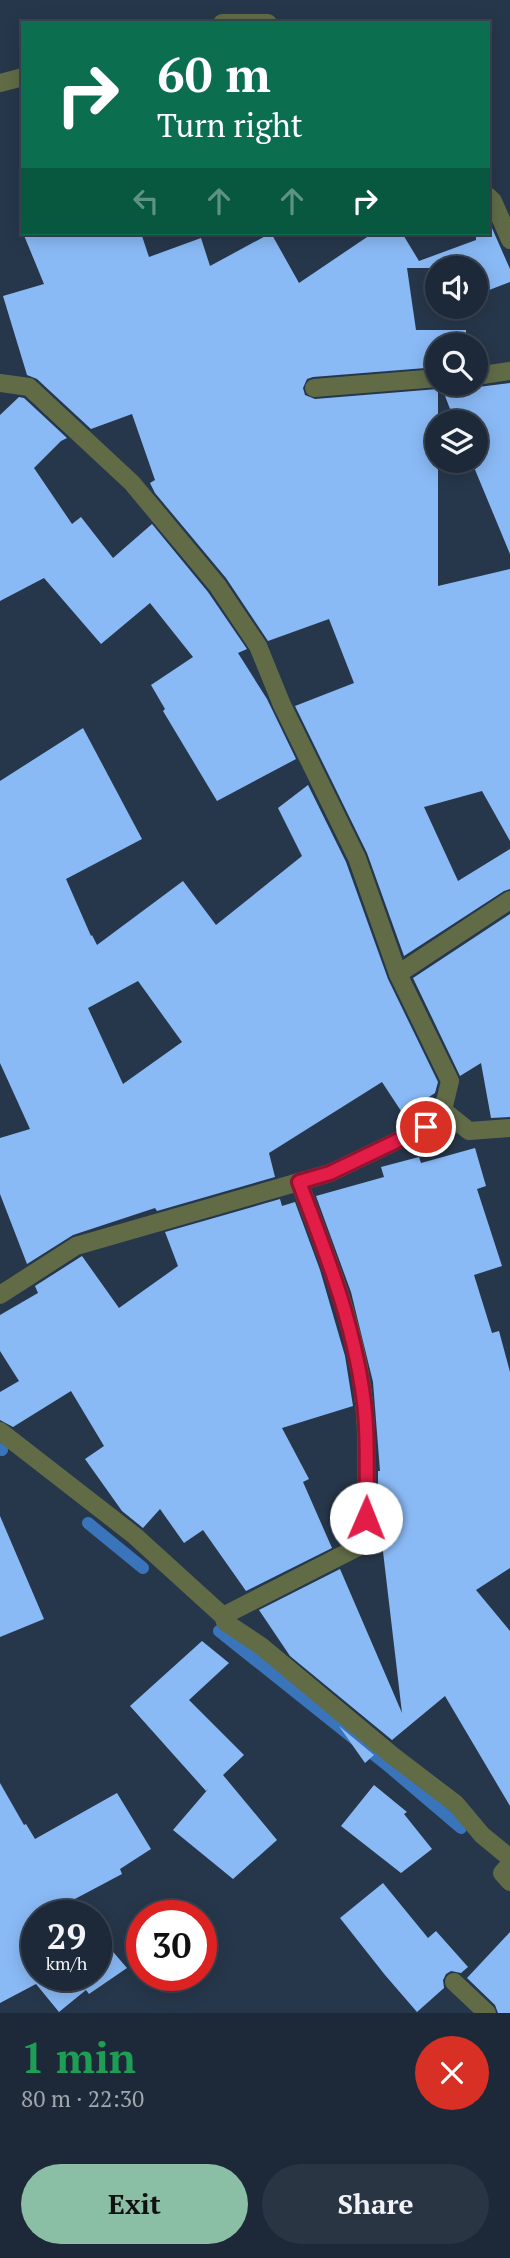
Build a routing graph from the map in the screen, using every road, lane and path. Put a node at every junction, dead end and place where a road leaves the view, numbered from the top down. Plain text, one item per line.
1 (21, 78) edge
2 (0, 83) edge
3 (490, 198) edge
4 (510, 240) edge
5 (510, 371) edge
6 (488, 374) edge
7 (425, 379) edge
8 (0, 383) edge
9 (314, 388) dead end
10 (510, 900) edge
11 (398, 974) junction
12 (443, 1110) junction
13 (510, 1128) edge
14 (299, 1182) junction
15 (0, 1295) edge
16 (0, 1431) edge
17 (223, 1616) junction
18 (510, 1858) edge
19 (510, 1864) edge
20 (510, 1881) edge
21 (454, 1982) dead end
22 (487, 2013) edge

1 - 2 street
3 - 4 street
5 - 6 street
7 - 9 street
8 - 11 street
10 - 11 street
11 - 12 street
12 - 13 street
12 - 14 street
14 - 15 street
14 - 17 street
16 - 17 street
17 - 18 street
19 - 20 street
21 - 22 street

